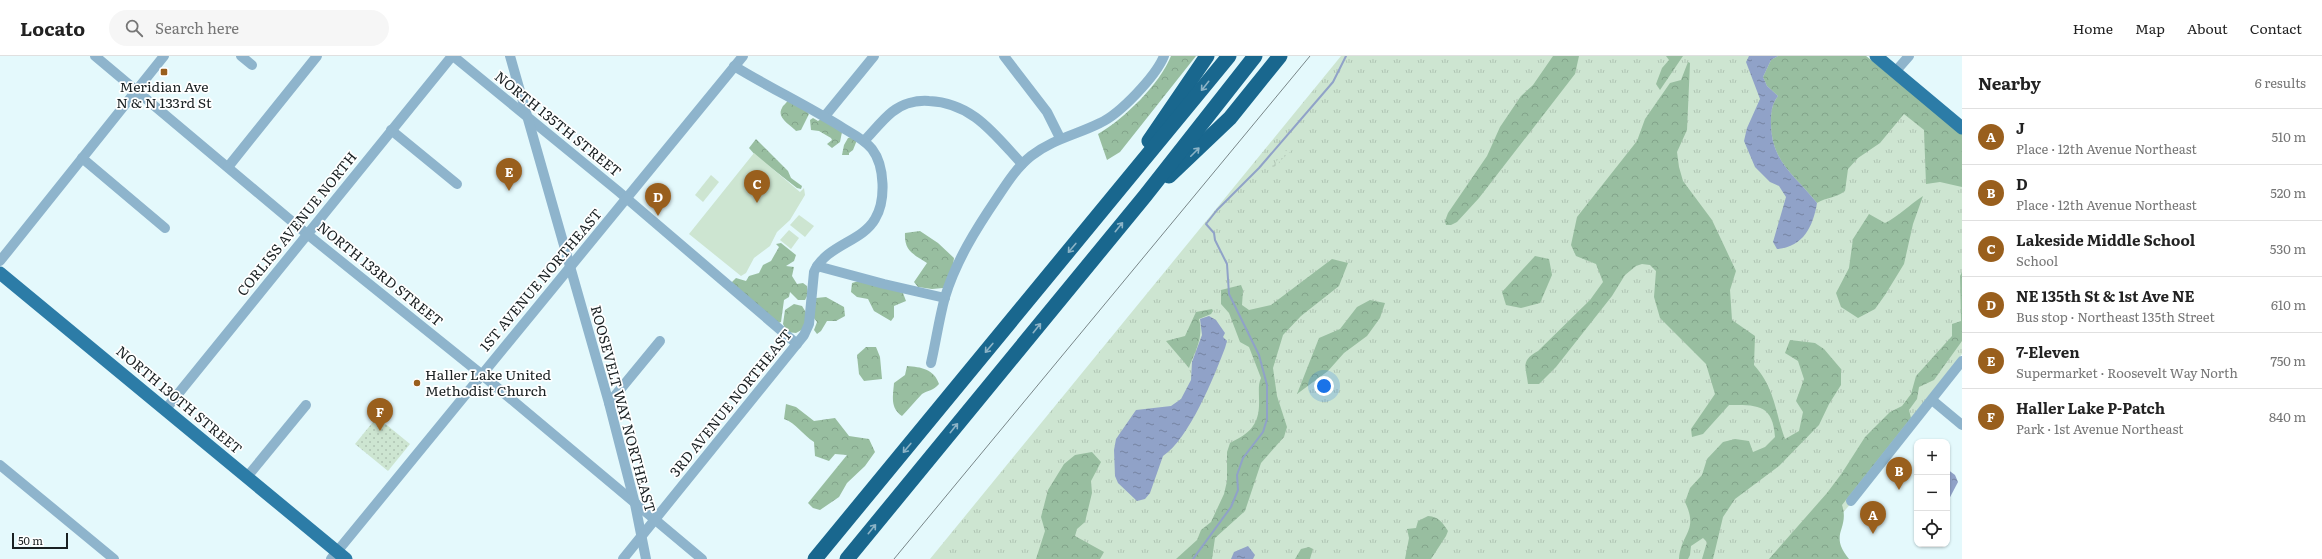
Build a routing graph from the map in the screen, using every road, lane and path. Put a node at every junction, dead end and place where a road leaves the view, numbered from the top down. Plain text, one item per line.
1 (96, 56) edge
2 (164, 56) edge
3 (241, 56) edge
4 (317, 56) edge
5 (452, 56) edge
6 (510, 56) edge
7 (743, 56) edge
8 (874, 56) edge
9 (1004, 56) edge
10 (1164, 56) edge
11 (1207, 56) edge
12 (1229, 56) edge
13 (1255, 56) edge
14 (1280, 56) edge
15 (1876, 56) edge
16 (1909, 56) edge
17 (252, 65) dead end
18 (734, 66) junction
19 (1895, 72) junction
20 (138, 89) junction
21 (825, 116) junction
22 (529, 117) junction
23 (1962, 128) edge
24 (391, 130) junction
25 (1060, 138) junction
26 (864, 141) junction
27 (82, 158) junction
28 (1022, 164) junction
29 (228, 167) junction
30 (457, 184) dead end
31 (1145, 196) junction
32 (626, 199) junction
33 (1097, 218) junction
34 (165, 228) dead end
35 (307, 234) junction
36 (0, 261) edge
37 (570, 266) junction
38 (817, 266) junction
39 (0, 273) edge
40 (945, 298) junction
41 (660, 341) dead end
42 (797, 344) junction
43 (1962, 361) edge
44 (931, 363) dead end
45 (481, 374) junction
46 (1932, 400) junction
47 (609, 403) junction
48 (306, 405) dead end
49 (165, 410) junction
50 (1962, 425) edge
51 (0, 465) edge
52 (247, 477) junction
53 (1851, 501) dead end
54 (635, 504) junction
55 (655, 519) junction
56 (642, 536) junction
57 (104, 556) edge
58 (338, 556) edge
59 (114, 559) edge
60 (623, 559) edge
61 (646, 559) edge
62 (702, 559) edge
63 (816, 559) edge
64 (847, 559) edge

1 - 20 street, NORTH 133RD STREET
2 - 20 street
3 - 17 street
4 - 29 street
5 - 22 street, NORTH 135TH STREET
5 - 24 street, CORLISS AVENUE NORTH
6 - 22 street, ROOSEVELT WAY NORTHEAST
7 - 18 street, 1ST AVENUE NORTHEAST
8 - 21 street
9 - 25 street
10 - 25 street
11 - 33 highway
12 -> 33 highway
13 - 31 highway
31 -> 14 highway
15 - 19 main road
16 - 19 street
18 - 21 street
18 - 32 street, 1ST AVENUE NORTHEAST
19 - 23 main road
20 - 27 street
20 - 29 street, NORTH 133RD STREET
21 - 26 street
22 - 32 street, NORTH 135TH STREET
22 - 37 street, ROOSEVELT WAY NORTHEAST
24 - 30 street
24 - 35 street, CORLISS AVENUE NORTH
25 - 28 street
26 - 28 street
26 - 38 street
27 - 34 street
27 - 36 street
28 - 40 street
29 - 35 street, NORTH 133RD STREET
64 -> 31 highway
32 - 37 street, 1ST AVENUE NORTHEAST
32 - 42 street, NORTH 135TH STREET
33 -> 63 highway
35 - 45 street, NORTH 133RD STREET
35 - 49 street, CORLISS AVENUE NORTH
37 - 45 street, 1ST AVENUE NORTHEAST
37 - 47 street, ROOSEVELT WAY NORTHEAST
38 - 40 street
38 - 42 street, 3RD AVENUE NORTHEAST
39 - 49 main road, NORTH 130TH STREET
40 - 44 street
41 - 47 street
42 - 55 street, 3RD AVENUE NORTHEAST
43 - 46 street
45 - 54 street, NORTH 133RD STREET
45 - 58 street, 1ST AVENUE NORTHEAST
46 - 50 street
46 - 53 street
47 - 54 street, ROOSEVELT WAY NORTHEAST
48 - 52 street
49 - 52 main road, NORTH 130TH STREET
51 - 57 street
52 - 58 main road, NORTH 130TH STREET
54 - 55 street, NORTH 133RD STREET
54 - 56 street, ROOSEVELT WAY NORTHEAST
55 - 56 street, 3RD AVENUE NORTHEAST
55 - 62 street, NORTH 133RD STREET
56 - 60 street, 3RD AVENUE NORTHEAST
56 - 61 street, ROOSEVELT WAY NORTHEAST
57 - 59 street

